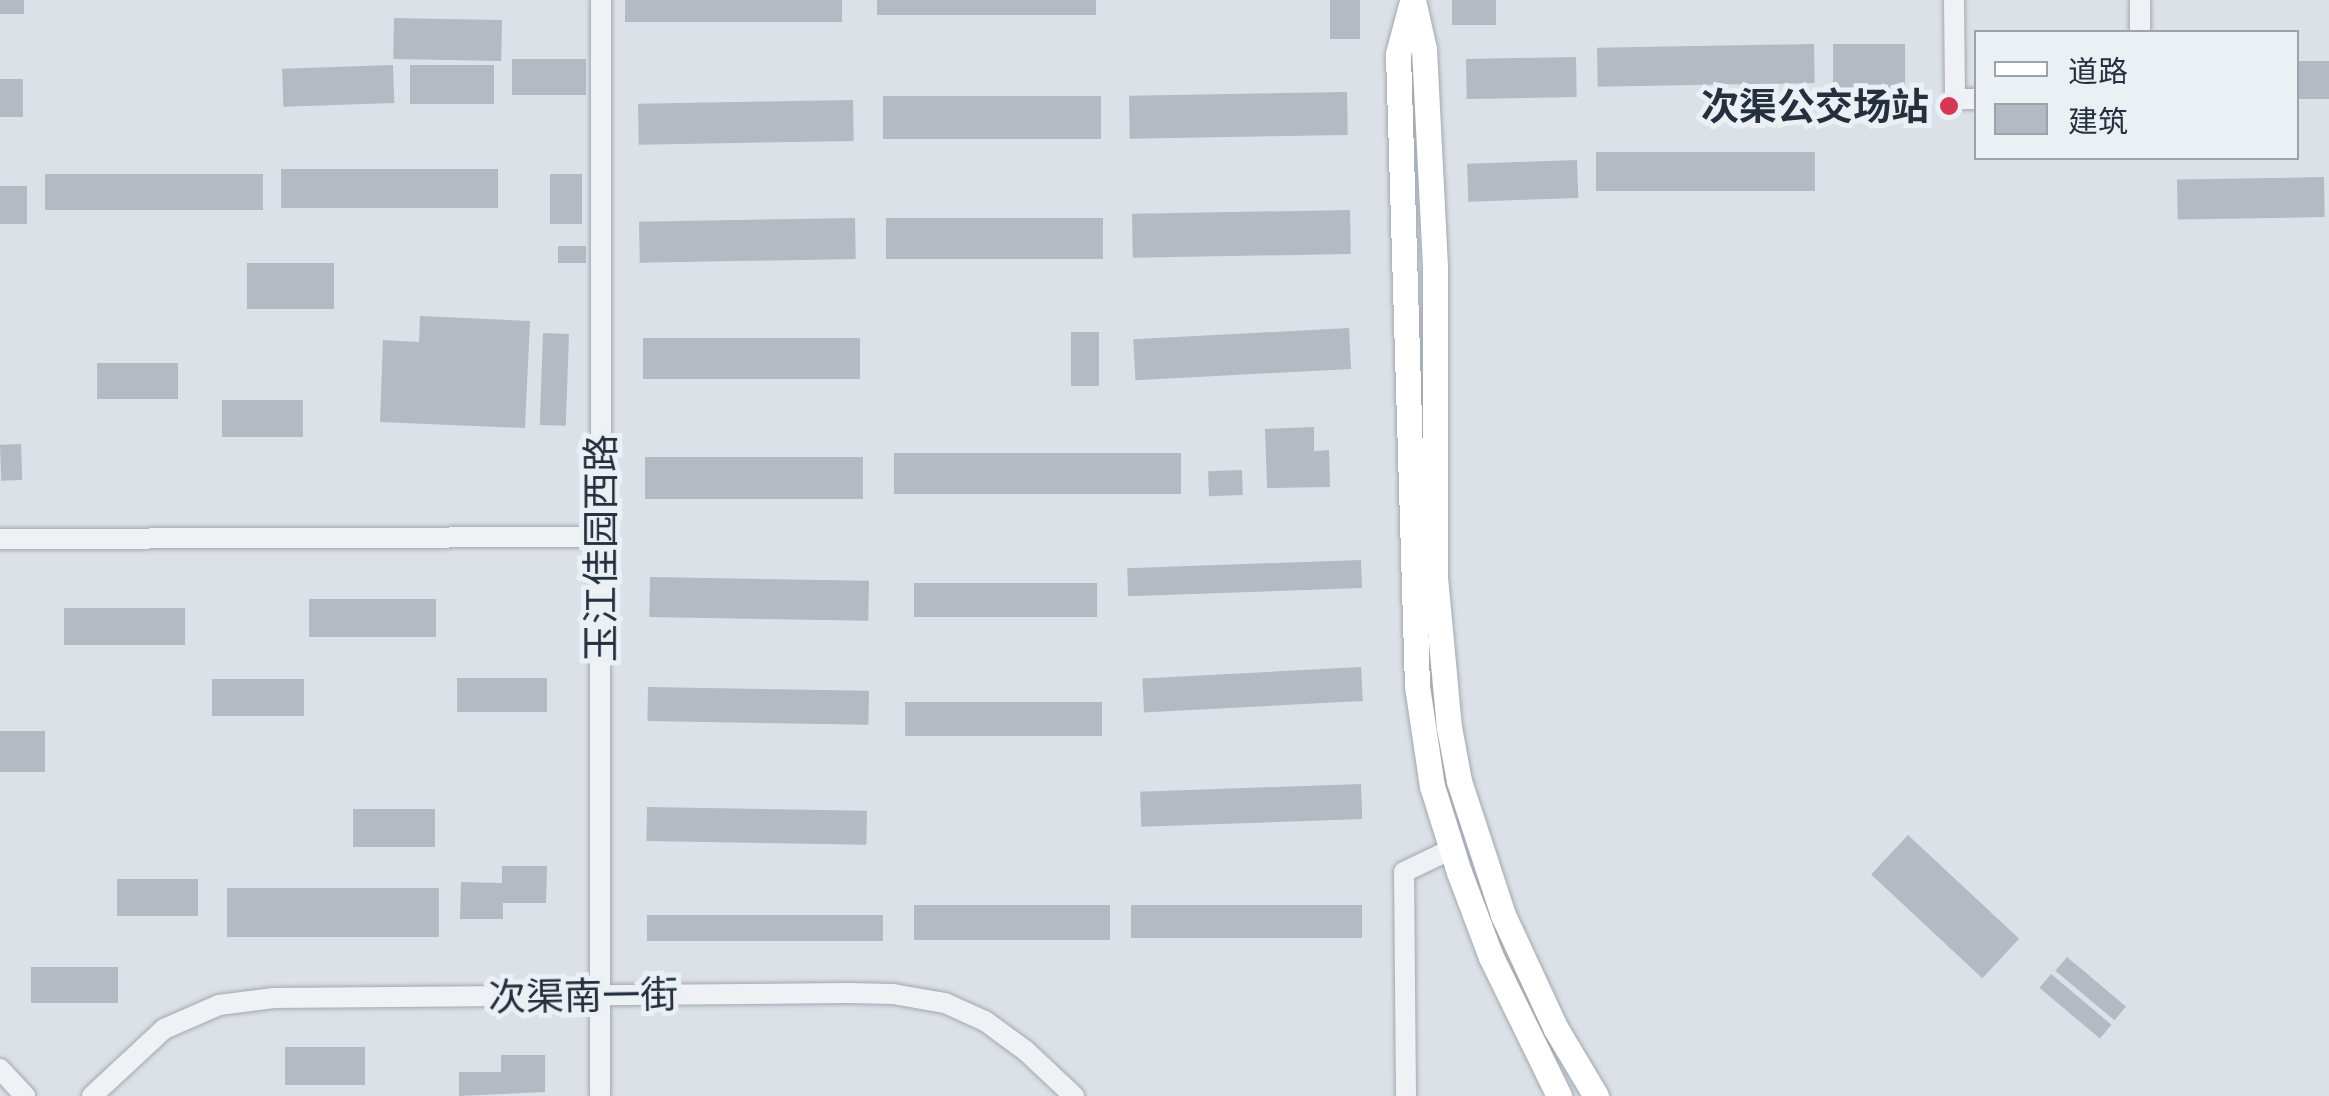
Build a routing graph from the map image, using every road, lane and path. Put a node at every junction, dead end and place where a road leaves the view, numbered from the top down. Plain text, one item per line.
1 (601, 0) edge
2 (1413, 0) edge
3 (1954, 0) edge
4 (2140, 0) edge
5 (2140, 30) edge
6 (1974, 99) edge
7 (600, 537) junction
8 (0, 539) edge
9 (1452, 850) junction
10 (600, 995) junction
11 (0, 1069) edge
12 (26, 1096) edge
13 (92, 1096) edge
14 (600, 1096) edge
15 (1074, 1096) edge
16 (1406, 1096) edge
17 (1559, 1096) edge
18 (1596, 1096) edge

1 - 7 street, 玉江佳园西路
2 - 9 main road
2 - 18 main road
3 - 6 street
4 - 5 street
7 - 8 street
7 - 10 street, 玉江佳园西路
9 - 16 street
9 - 17 main road
10 - 13 street, 次渠南一街
10 - 14 street, 玉江佳园西路
10 - 15 street, 次渠南一街
11 - 12 street

